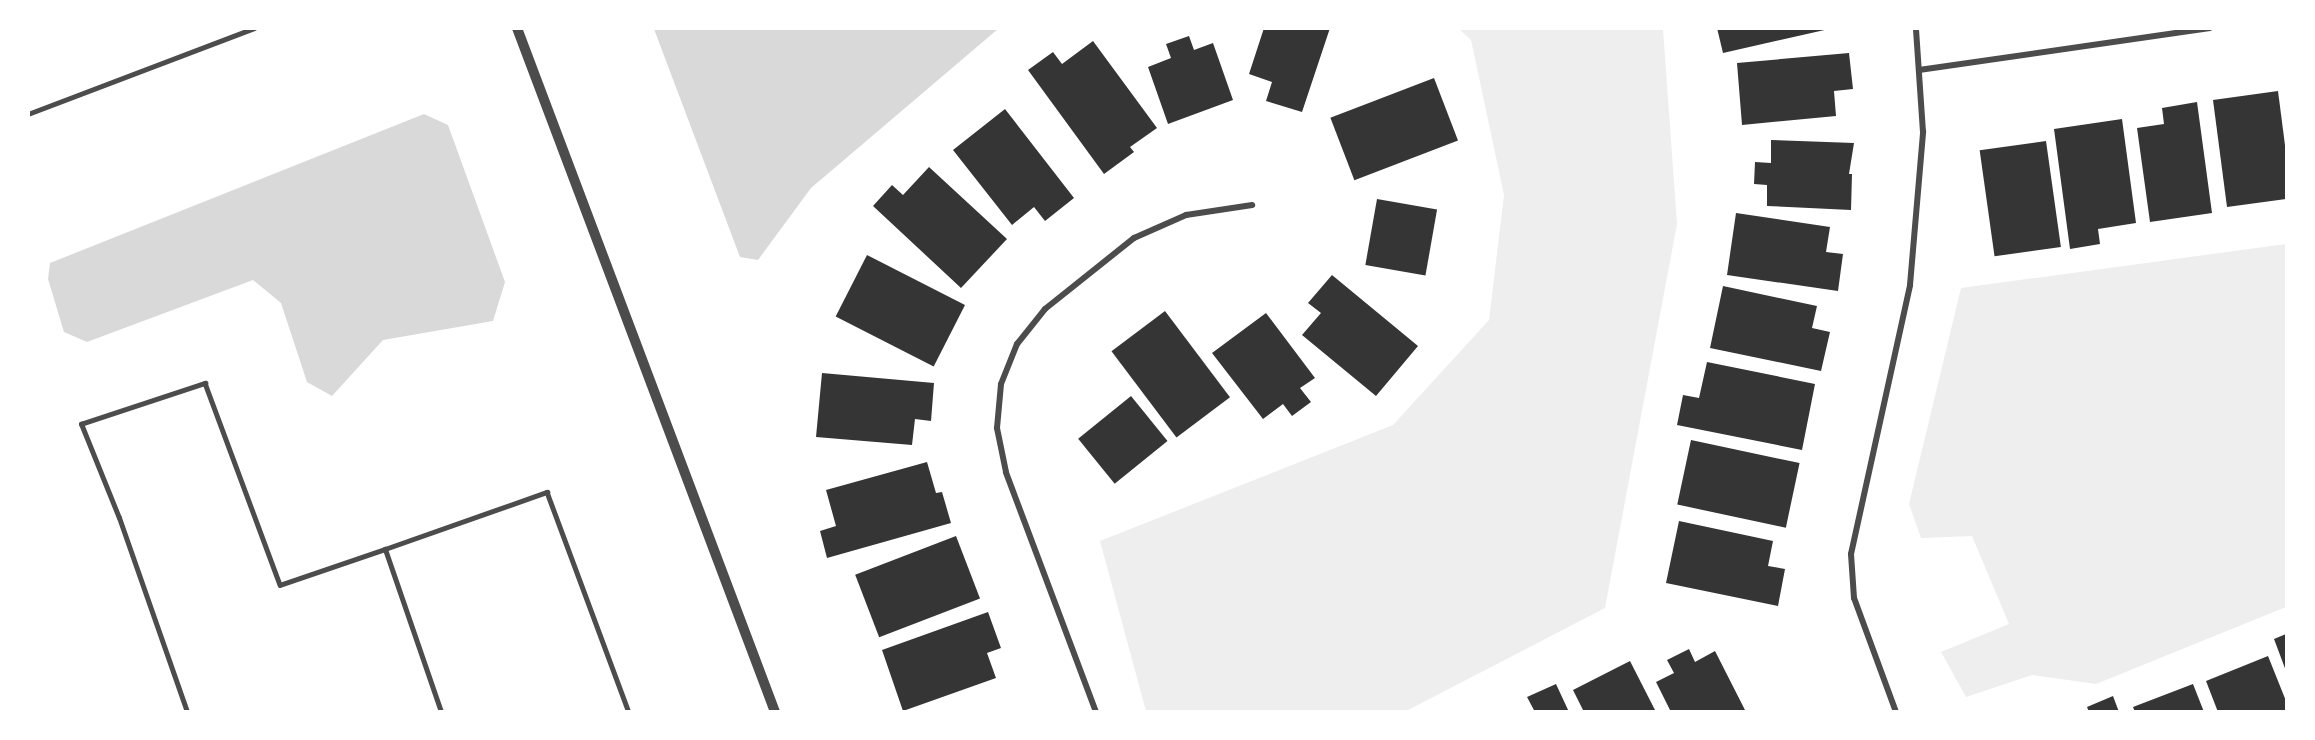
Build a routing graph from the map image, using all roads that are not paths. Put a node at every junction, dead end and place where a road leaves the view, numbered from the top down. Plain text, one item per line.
1 (254, 28) edge
2 (517, 28) edge
3 (1916, 28) edge
4 (2210, 28) edge
5 (1919, 70) junction
6 (28, 114) edge
7 (1252, 206) dead end
8 (385, 549) junction
9 (187, 711) edge
10 (441, 711) edge
11 (629, 711) edge
12 (775, 711) edge
13 (1096, 711) edge
14 (1896, 711) edge

1 - 6 lane
2 - 12 street
3 - 5 street
4 - 5 street
5 - 14 street
7 - 13 street
8 - 9 lane
8 - 10 lane
8 - 11 lane

